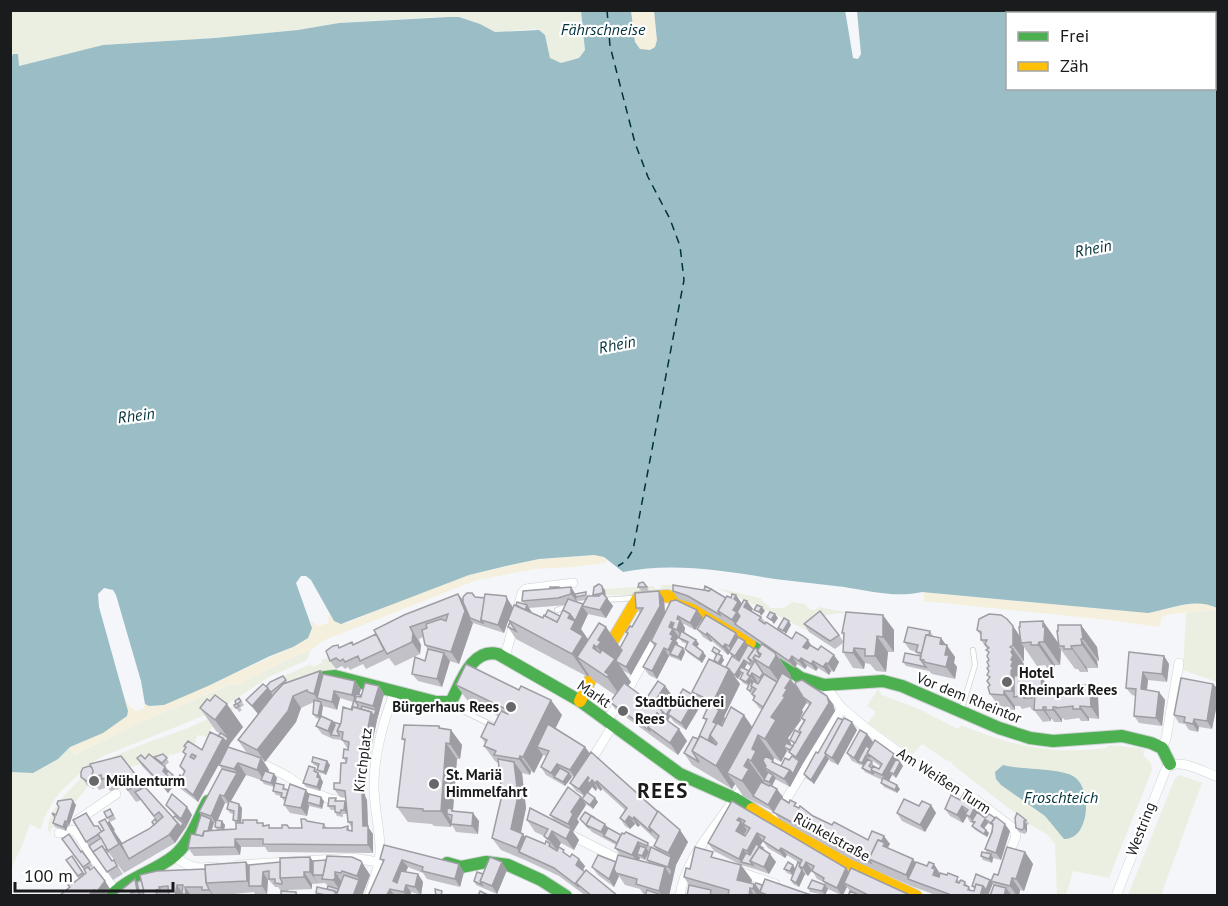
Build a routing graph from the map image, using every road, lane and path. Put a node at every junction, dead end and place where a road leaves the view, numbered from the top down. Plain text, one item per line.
1 (573, 584) dead end
2 (638, 598) junction
3 (557, 610) dead end
4 (661, 630) edge
5 (973, 650) dead end
6 (505, 657) junction
7 (1179, 663) dead end
8 (311, 681) edge
9 (824, 685) junction
10 (395, 691) junction
11 (580, 701) junction
12 (451, 702) junction
13 (842, 708) junction
14 (960, 713) junction
15 (610, 723) junction
16 (492, 725) edge
17 (1162, 748) junction
18 (244, 755) edge
19 (1170, 764) junction
20 (585, 770) edge
21 (752, 770) edge
22 (1218, 777) edge
23 (214, 788) edge
24 (116, 794) dead end
25 (736, 799) junction
26 (350, 802) edge
27 (773, 821) junction
28 (560, 829) edge
29 (75, 830) junction
30 (59, 833) dead end
31 (175, 856) junction
32 (432, 859) edge
33 (379, 862) junction
34 (634, 866) edge
35 (1004, 866) edge
36 (728, 868) edge
37 (783, 888) edge
38 (113, 893) edge
39 (369, 896) edge
40 (566, 896) edge
41 (680, 896) edge
42 (916, 896) edge
43 (1116, 896) edge

1 - 6 street
2 - 3 lane
2 - 9 street, Vor dem Rheintor
2 - 11 street
4 - 15 street
5 - 14 lane
6 - 11 street, Markt
6 - 12 street
7 - 17 street
8 - 10 street
9 - 13 street, Am Weißen Turm
9 - 14 street, Vor dem Rheintor
10 - 12 street
10 - 33 street, Kirchplatz
11 - 15 street, Markt
12 - 16 lane
13 - 27 street
13 - 35 street, Am Weißen Turm
14 - 17 street, Vor dem Rheintor
15 - 20 street
15 - 25 street, Markt
17 - 19 street
18 - 26 street
19 - 22 street
19 - 43 street, Westring
21 - 25 street
23 - 31 street
24 - 29 street
25 - 27 street, Rünkelstraße
25 - 41 street
27 - 42 street, Rünkelstraße
28 - 34 street
29 - 30 street
29 - 38 street
31 - 33 street
31 - 38 street
32 - 40 street
33 - 39 street, Kirchplatz
36 - 37 street

